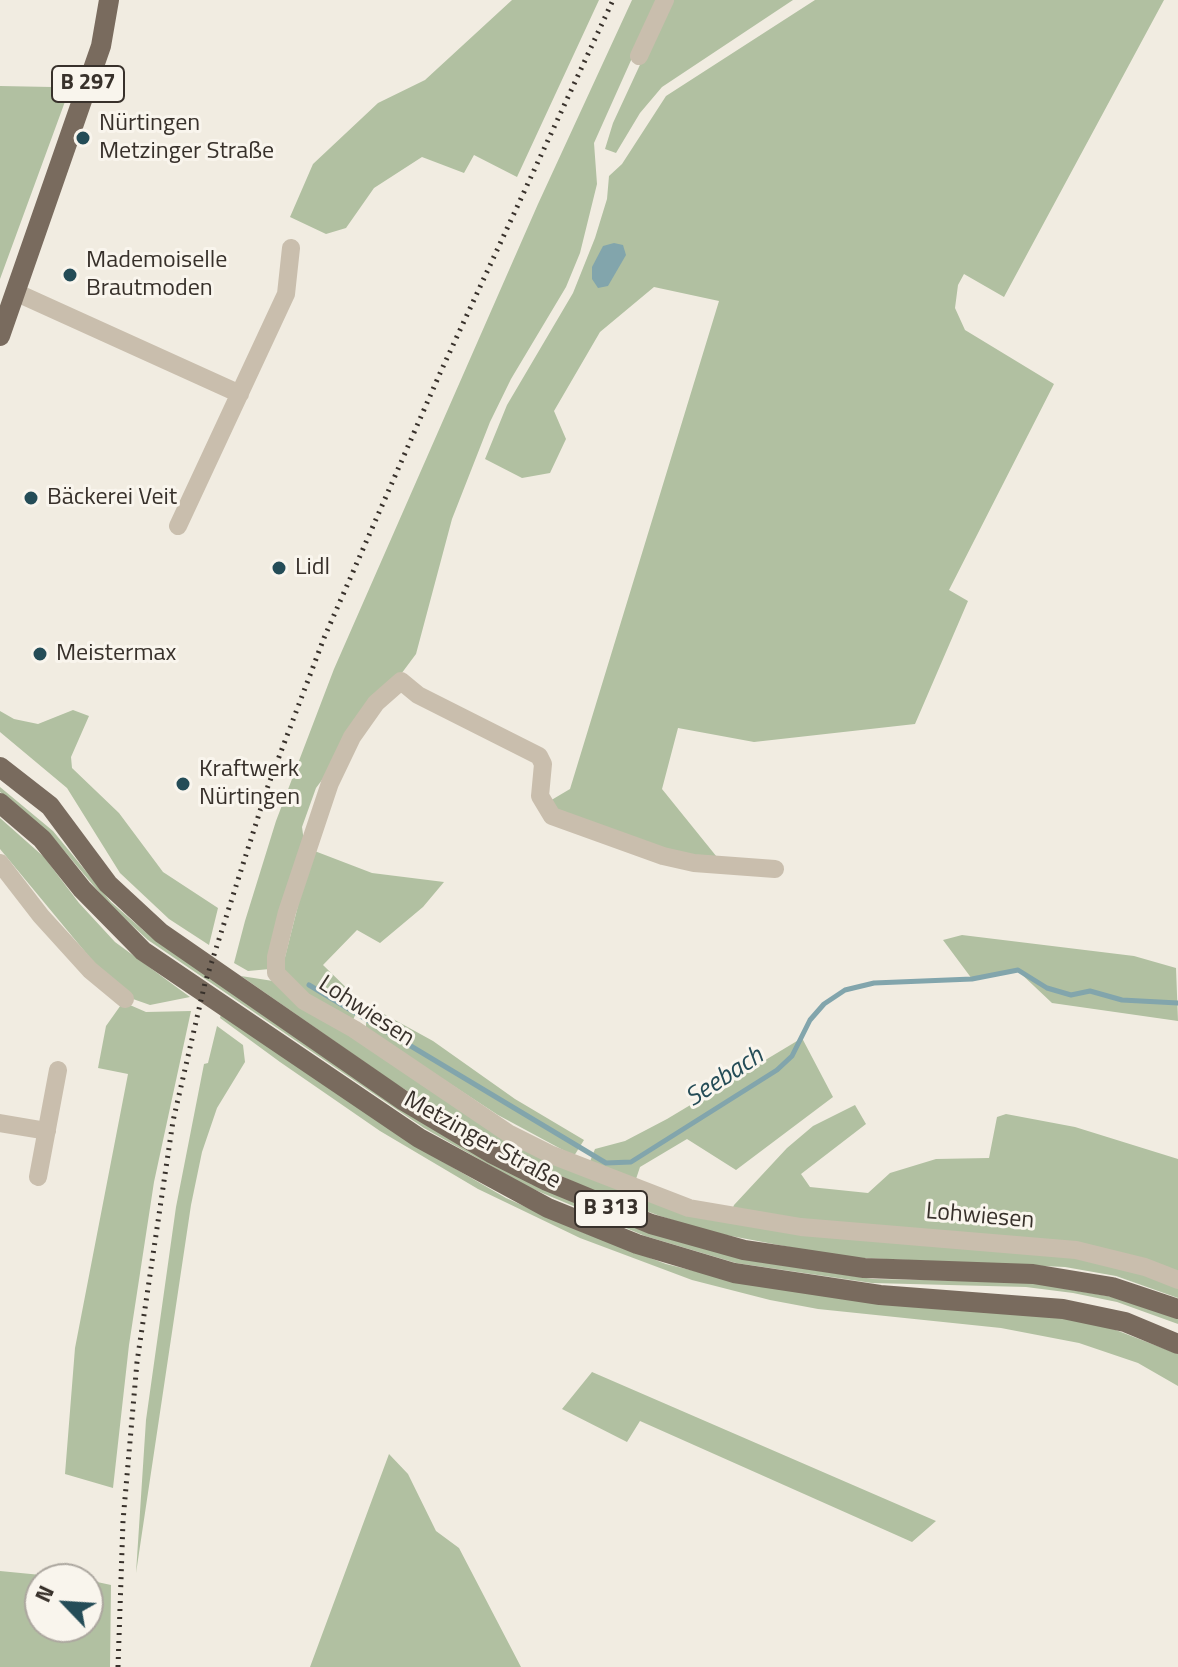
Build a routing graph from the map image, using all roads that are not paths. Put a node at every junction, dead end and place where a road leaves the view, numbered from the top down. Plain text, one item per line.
1 (109, 0) edge
2 (665, 0) edge
3 (639, 56) dead end
4 (291, 248) dead end
5 (15, 292) junction
6 (0, 336) edge
7 (240, 394) junction
8 (178, 526) dead end
9 (4, 766) edge
10 (0, 803) edge
11 (0, 863) edge
12 (775, 869) dead end
13 (125, 999) dead end
14 (58, 1070) dead end
15 (0, 1123) edge
16 (47, 1131) junction
17 (38, 1177) dead end
18 (1178, 1280) edge
19 (1178, 1309) edge
20 (1178, 1344) edge

1 - 5 main road, B 297
2 - 3 street
4 - 7 street
5 - 6 main road, B 297
5 - 7 street
7 - 8 street
9 - 19 main road, Metzinger Straße / B 313
10 - 20 main road, Metzinger Straße / B 313
11 - 13 street
12 - 18 street, Lohwiesen
14 - 16 street
15 - 16 street
16 - 17 street

